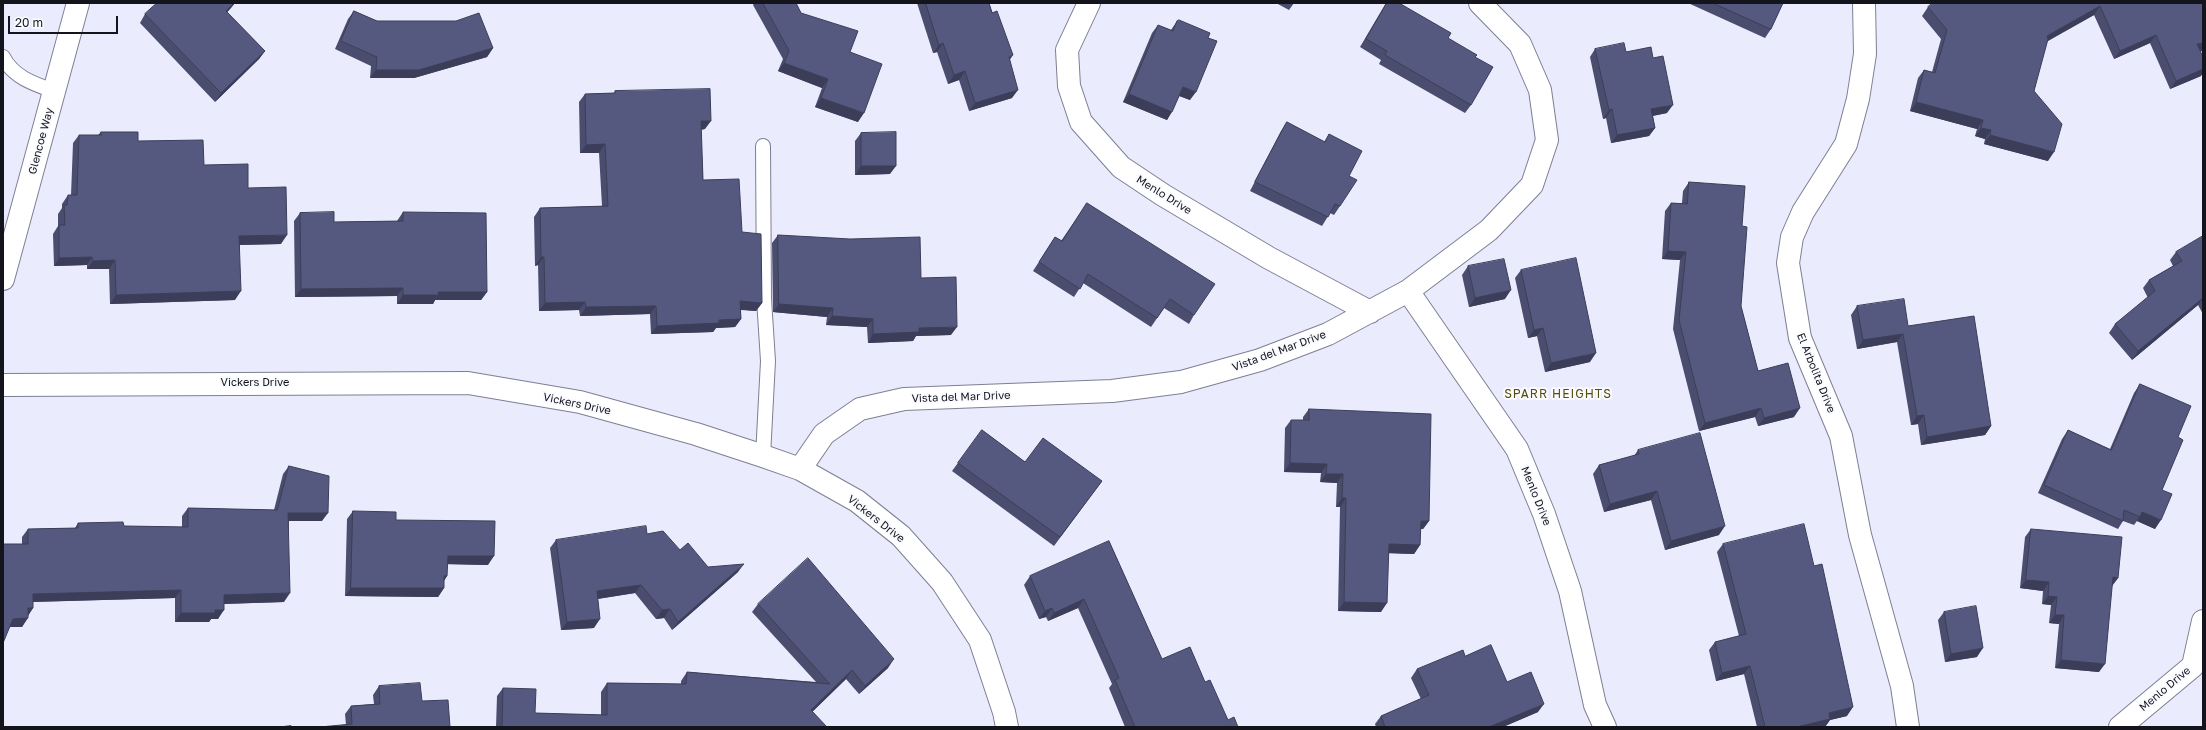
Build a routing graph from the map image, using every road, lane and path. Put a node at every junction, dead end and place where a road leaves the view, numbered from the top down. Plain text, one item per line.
1 (78, 3) edge
2 (1089, 3) edge
3 (1480, 3) edge
4 (1864, 3) edge
5 (3, 57) edge
6 (54, 91) junction
7 (763, 146) dead end
8 (3, 279) edge
9 (1408, 292) junction
10 (1370, 312) junction
11 (3, 385) edge
12 (763, 456) junction
13 (800, 469) junction
14 (2203, 621) edge
15 (1007, 727) edge
16 (1605, 727) edge
17 (1908, 727) edge
18 (2120, 727) edge

1 - 6 street, Glencoe Way
2 - 10 street, Menlo Drive
3 - 9 street, Vista del Mar Drive
4 - 17 street, El Arbolita Drive
5 - 6 lane
6 - 8 street, Glencoe Way
7 - 12 lane
9 - 10 street, Vista del Mar Drive
9 - 16 street, Menlo Drive
10 - 13 street, Vista del Mar Drive
11 - 12 street, Vickers Drive
12 - 13 street, Vickers Drive
13 - 15 street, Vickers Drive
14 - 18 street, Menlo Drive

